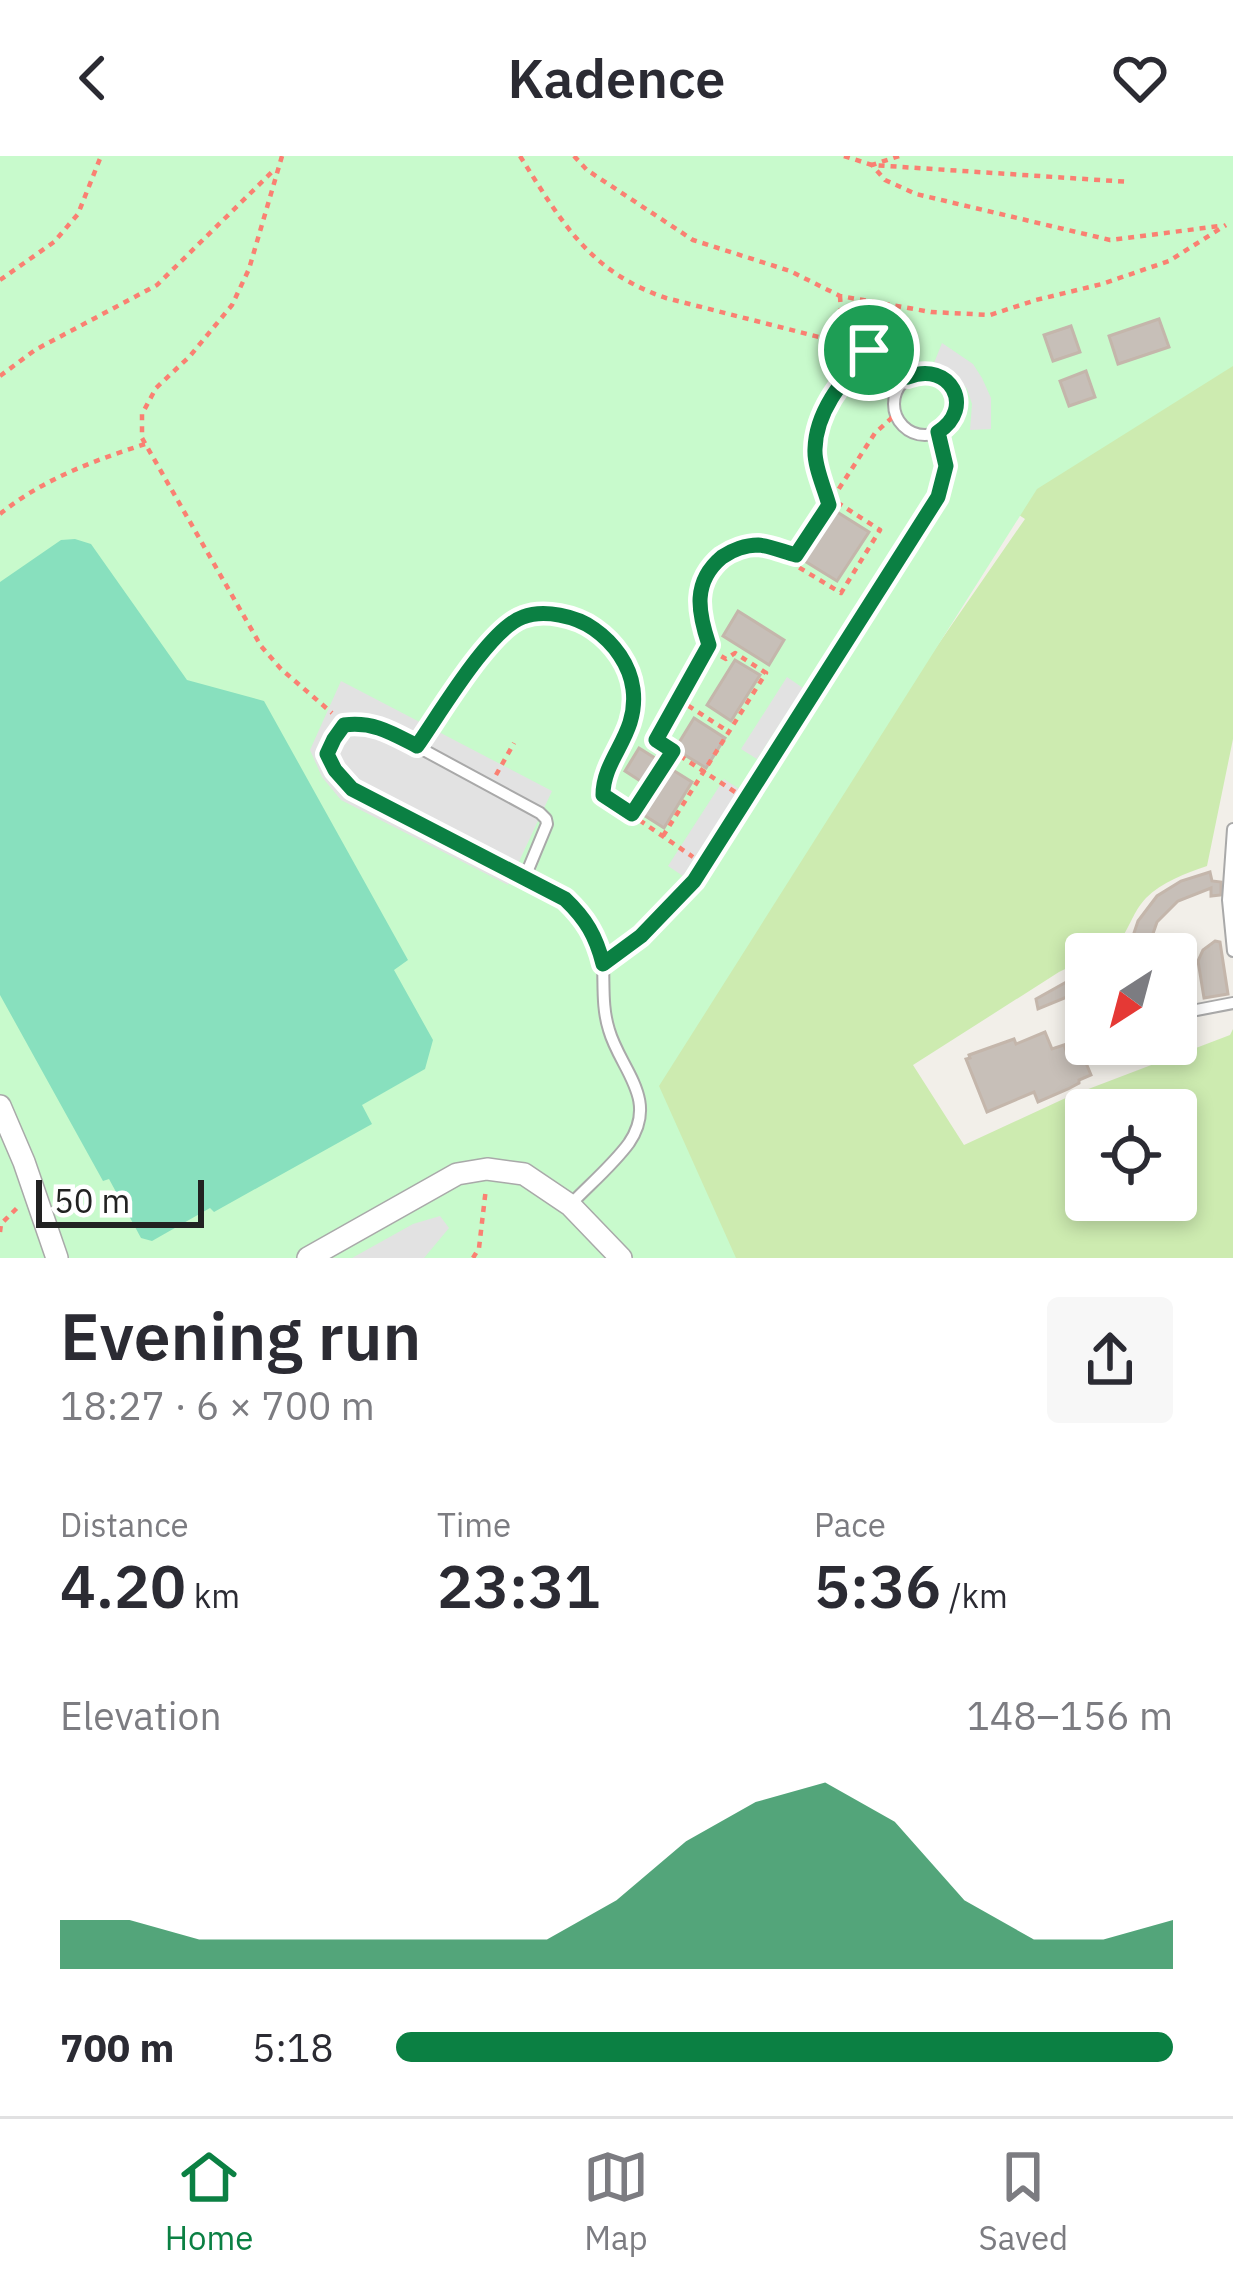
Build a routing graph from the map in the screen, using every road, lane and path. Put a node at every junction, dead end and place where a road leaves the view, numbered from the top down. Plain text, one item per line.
1 (101, 156) edge
2 (282, 156) edge
3 (520, 156) edge
4 (574, 156) edge
5 (844, 156) edge
6 (899, 156) edge
7 (279, 165) junction
8 (872, 165) junction
9 (1130, 182) dead end
10 (0, 280) edge
11 (840, 296) junction
12 (843, 343) junction
13 (869, 350) junction
14 (0, 376) edge
15 (908, 377) junction
16 (896, 414) junction
17 (938, 432) junction
18 (145, 443) junction
19 (831, 502) junction
20 (0, 514) edge
21 (796, 555) junction
22 (707, 648) junction
23 (679, 699) junction
24 (344, 725) junction
25 (729, 732) junction
26 (514, 743) dead end
27 (417, 746) junction
28 (673, 751) junction
29 (704, 772) junction
30 (490, 785) junction
31 (746, 800) junction
32 (632, 814) junction
33 (1233, 829) edge
34 (663, 836) junction
35 (705, 865) junction
36 (525, 877) junction
37 (1233, 951) edge
38 (603, 964) junction
39 (1233, 1003) edge
40 (1197, 1010) edge
41 (0, 1106) edge
42 (488, 1168) junction
43 (33, 1192) junction
44 (570, 1204) junction
45 (0, 1232) edge
46 (322, 1254) edge
47 (57, 1258) edge
48 (473, 1258) edge
49 (621, 1258) edge

1 - 10 path
2 - 7 path
3 - 12 path
4 - 11 path
5 - 8 path
6 - 8 path
7 - 14 path
7 - 18 path
8 - 9 path
8 - 11 path
11 - 12 path
12 - 13 path
13 - 15 path
13 - 19 path
15 - 16 lane
15 - 17 lane
16 - 17 lane
16 - 19 path
17 - 31 lane
18 - 20 path
18 - 24 path
19 - 21 path
19 - 21 path
21 - 22 path
22 - 23 path
22 - 25 path
23 - 25 path
23 - 28 path
24 - 27 lane
24 - 36 lane
25 - 29 path
26 - 30 path
27 - 30 lane
27 - 32 path
28 - 29 path
28 - 32 path
29 - 31 path
29 - 34 path
30 - 36 lane
31 - 35 lane
32 - 34 path
33 - 37 lane
34 - 35 path
35 - 38 lane
36 - 38 lane
38 - 44 lane
39 - 40 lane
41 - 43 street
42 - 44 street
42 - 46 street
42 - 48 path
43 - 45 path
43 - 47 street
44 - 49 street

